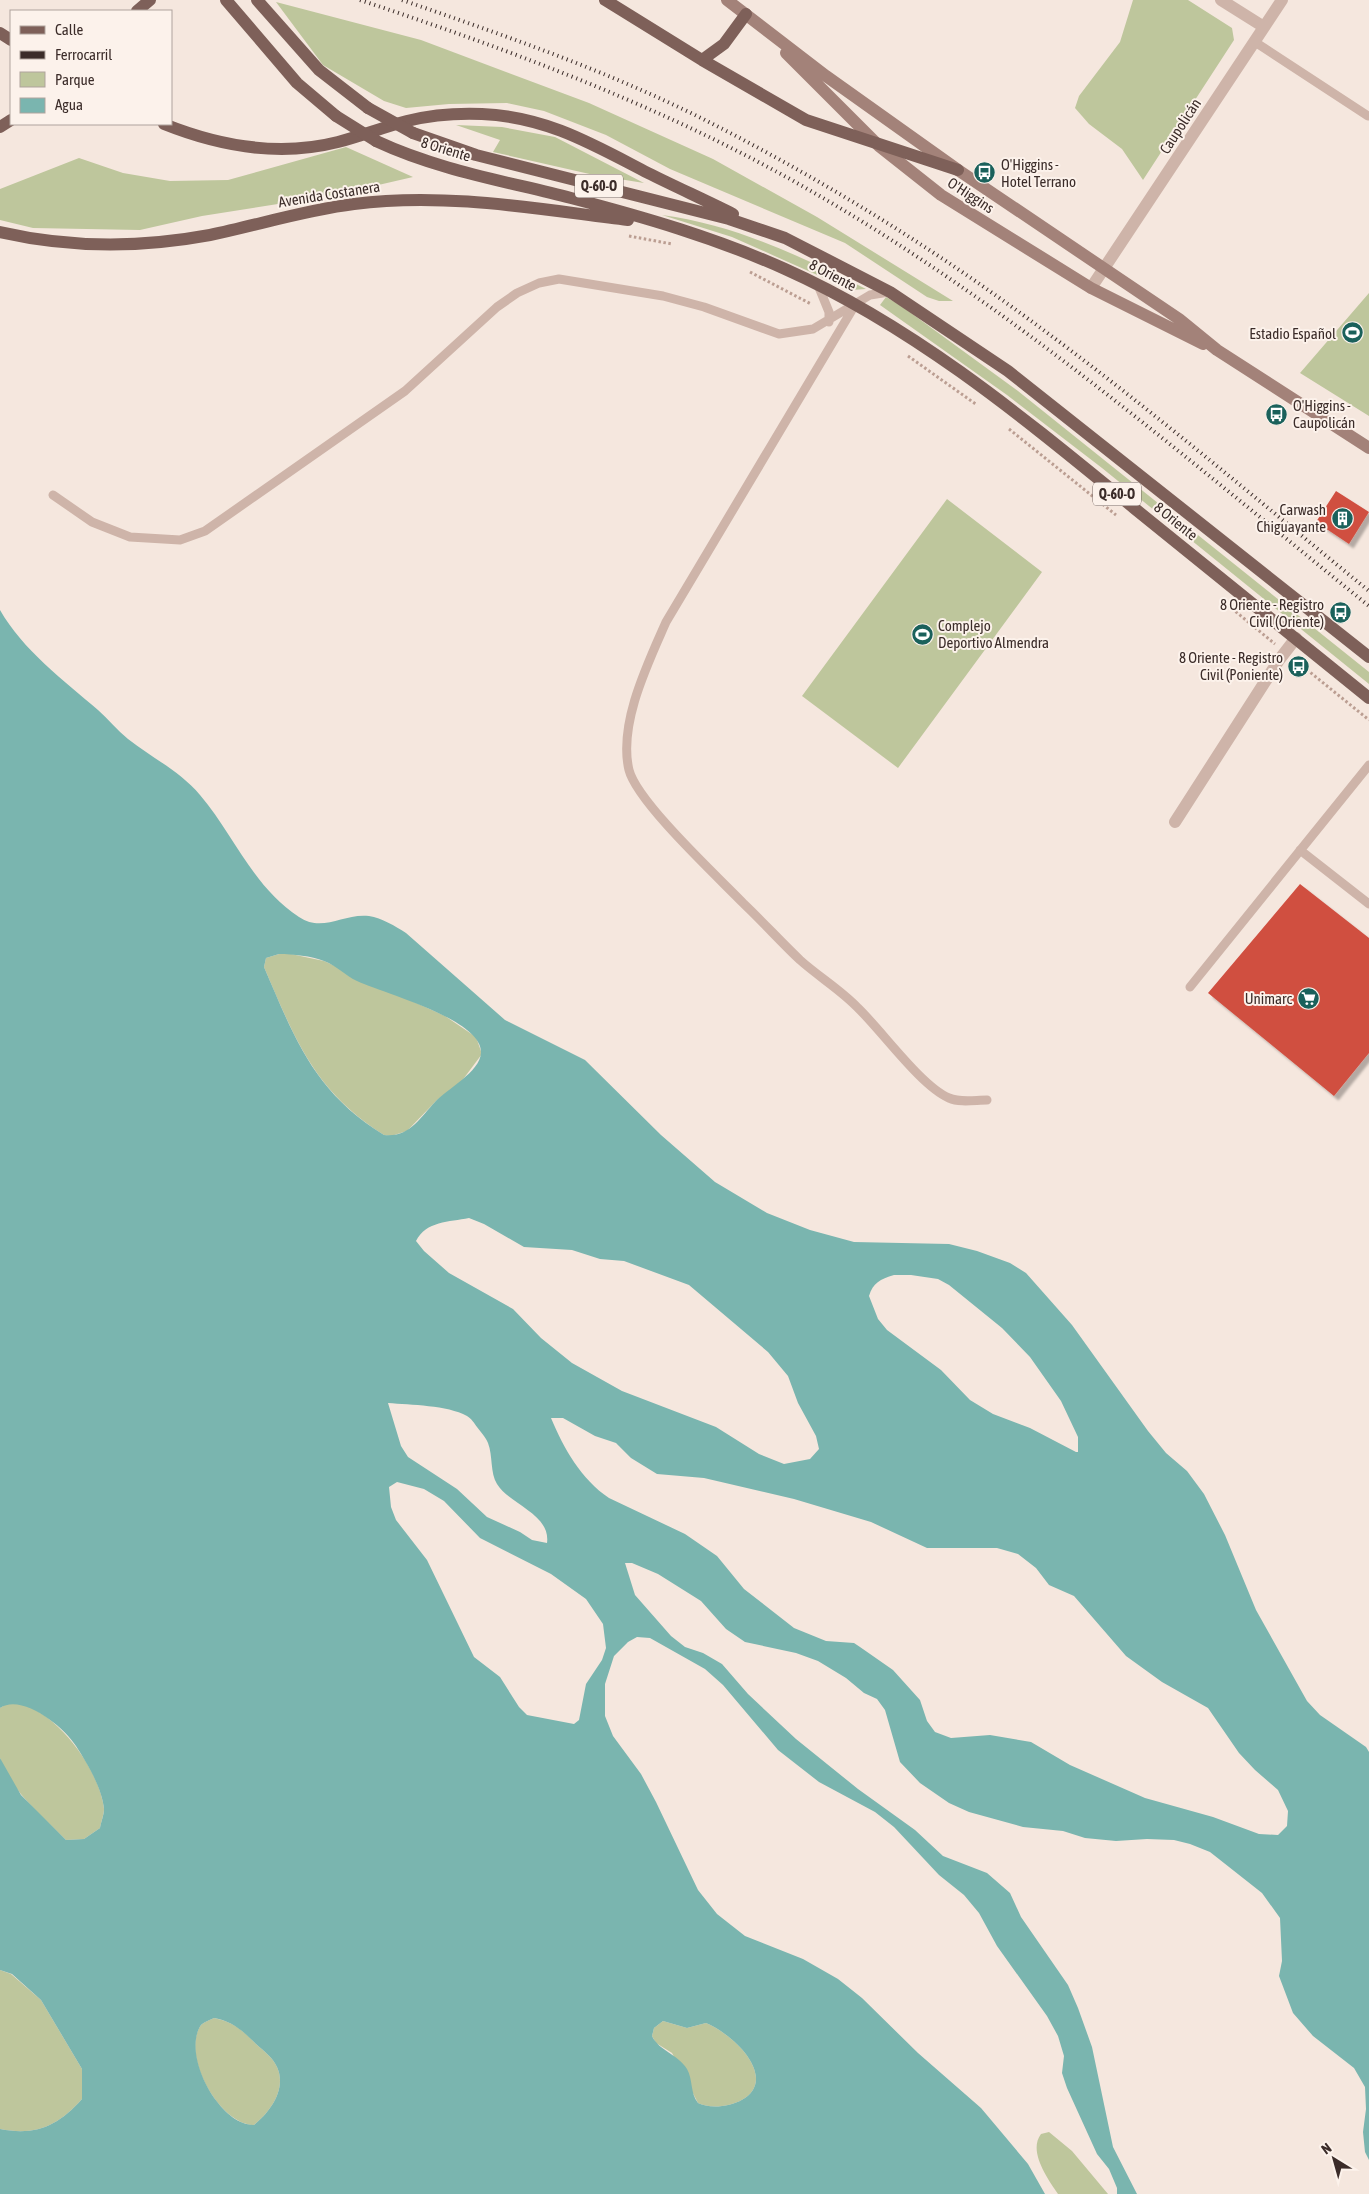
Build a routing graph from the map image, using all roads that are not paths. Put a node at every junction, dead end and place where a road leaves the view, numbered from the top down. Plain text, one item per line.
1 (150, 0) edge
2 (226, 0) edge
3 (257, 0) edge
4 (605, 0) edge
5 (727, 0) edge
6 (1220, 0) edge
7 (1282, 0) edge
8 (138, 10) edge
9 (746, 14) junction
10 (1264, 28) junction
11 (1255, 42) junction
12 (702, 60) junction
13 (1368, 116) edge
14 (167, 125) edge
15 (879, 146) junction
16 (958, 170) junction
17 (665, 225) junction
18 (0, 232) edge
19 (785, 238) junction
20 (1103, 269) junction
21 (818, 285) junction
22 (1091, 288) junction
23 (890, 292) junction
24 (855, 306) junction
25 (828, 322) junction
26 (1217, 350) junction
27 (1369, 448) edge
28 (53, 495) dead end
29 (1296, 638) junction
30 (1369, 657) edge
31 (1369, 698) edge
32 (1369, 765) edge
33 (1175, 822) dead end
34 (1300, 850) junction
35 (1369, 904) edge
36 (1190, 987) dead end
37 (987, 1100) dead end

1 - 8 main road
2 - 17 main road, 8 Oriente / Q-60-O, bridge
3 - 19 main road, 8 Oriente / Q-60-O, bridge
4 - 12 main road
5 - 9 main road, O'Higgins
6 - 10 street
7 - 10 street, Caupolicán
9 - 12 main road
9 - 15 main road, O'Higgins
9 - 16 main road, O'Higgins
10 - 11 street, Caupolicán
11 - 13 lane
11 - 20 street, Caupolicán
12 - 15 main road
14 - 19 main road
15 - 16 main road
15 - 22 main road, O'Higgins
16 - 20 main road, O'Higgins
17 - 18 main road, Avenida Costanera
17 - 21 main road, 8 Oriente / Q-60-O
19 - 23 main road, 8 Oriente / Q-60-O
20 - 22 street, Caupolicán
20 - 26 main road, O'Higgins
21 - 24 main road, 8 Oriente / Q-60-O
21 - 25 lane
22 - 26 main road, O'Higgins
23 - 24 lane
23 - 30 main road, 8 Oriente / Q-60-O
24 - 25 lane
24 - 29 main road, 8 Oriente / Q-60-O
24 - 37 lane
25 - 28 lane
26 - 27 main road, O'Higgins
29 - 31 main road, 8 Oriente / Q-60-O
29 - 33 street
32 - 34 lane
34 - 35 lane
34 - 36 lane

